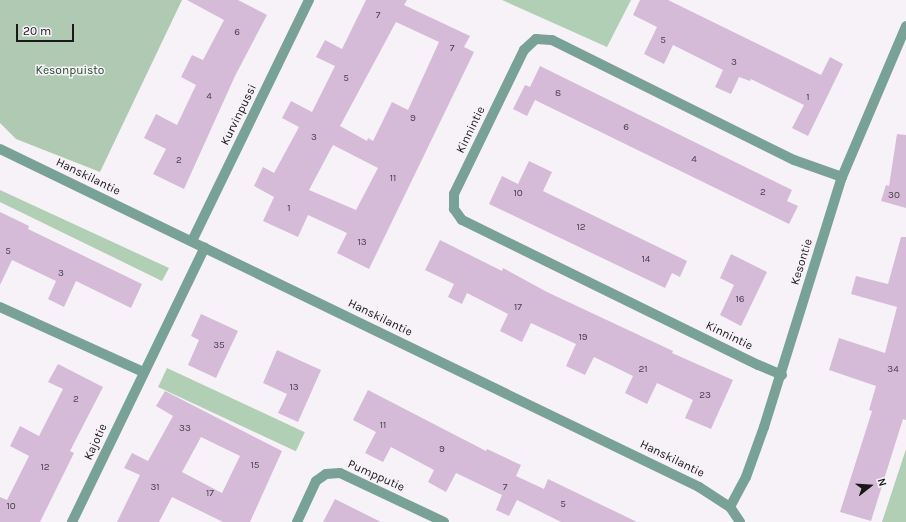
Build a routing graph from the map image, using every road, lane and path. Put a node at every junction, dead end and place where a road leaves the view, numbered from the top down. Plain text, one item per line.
1 (309, 0) edge
2 (906, 26) edge
3 (0, 149) edge
4 (842, 177) junction
5 (192, 241) junction
6 (205, 247) junction
7 (0, 307) edge
8 (143, 372) junction
9 (782, 374) junction
10 (730, 507) junction
11 (72, 522) edge
12 (297, 522) edge
13 (444, 522) edge
14 (740, 522) edge

1 - 5 street, Kurvinpussi
2 - 4 street, Kesontie
3 - 5 street, Hanskilantie
4 - 9 street, Kesontie
4 - 9 street, Kinnintie
5 - 6 street, Hanskilantie
6 - 8 street, Kajotie
6 - 10 street, Hanskilantie
7 - 8 street
8 - 11 street, Kajotie
9 - 10 street, Kesontie
10 - 14 street, Hanskilantie
12 - 13 street, Pumpputie

